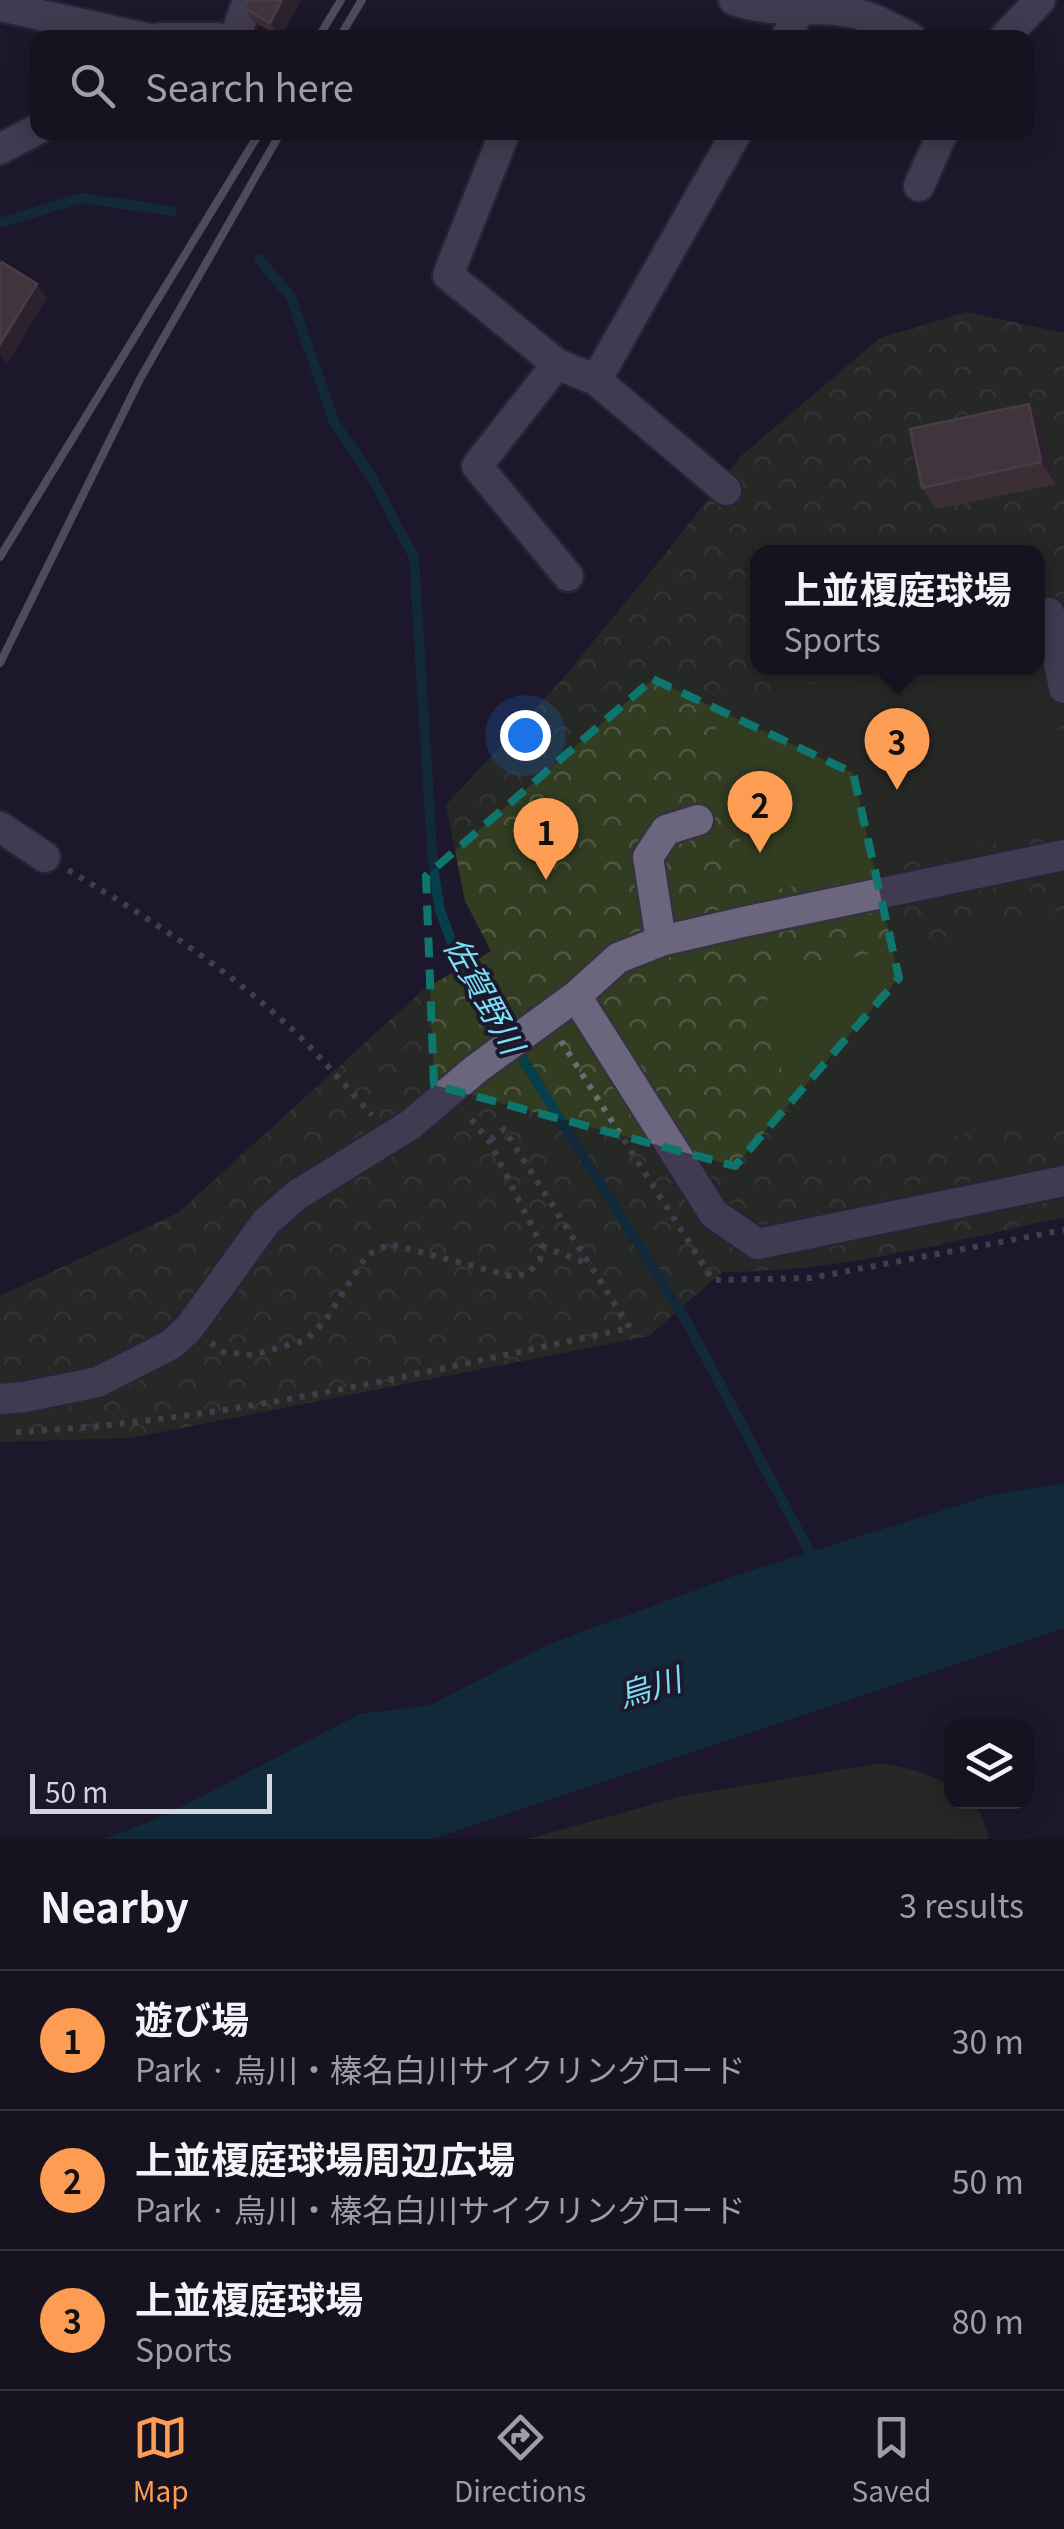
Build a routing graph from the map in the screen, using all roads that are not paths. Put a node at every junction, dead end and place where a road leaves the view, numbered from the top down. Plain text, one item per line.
1 (248, 0) edge
2 (734, 0) edge
3 (1040, 0) edge
4 (0, 6) edge
5 (795, 16) edge
6 (109, 30) edge
7 (238, 30) edge
8 (896, 30) edge
9 (1012, 30) edge
10 (30, 133) edge
11 (502, 140) edge
12 (732, 140) edge
13 (939, 140) edge
14 (0, 150) edge
15 (919, 186) dead end
16 (556, 364) junction
17 (596, 380) junction
18 (726, 490) dead end
19 (568, 576) dead end
20 (1049, 612) dead end
21 (1064, 688) edge
22 (698, 820) dead end
23 (0, 827) edge
24 (1064, 855) edge
25 (45, 857) road end
26 (661, 941) junction
27 (576, 996) junction
28 (1064, 1181) edge
29 (0, 1399) edge

1 - 7 street
2 - 5 street
3 - 9 street
4 - 6 street
5 - 8 street
10 - 14 street
11 - 16 street
12 - 17 street
13 - 15 street
16 - 17 street
16 - 19 street
17 - 18 street
20 - 21 street
22 - 26 street
23 - 25 street
24 - 26 street
26 - 27 street
27 - 28 street
27 - 29 street

